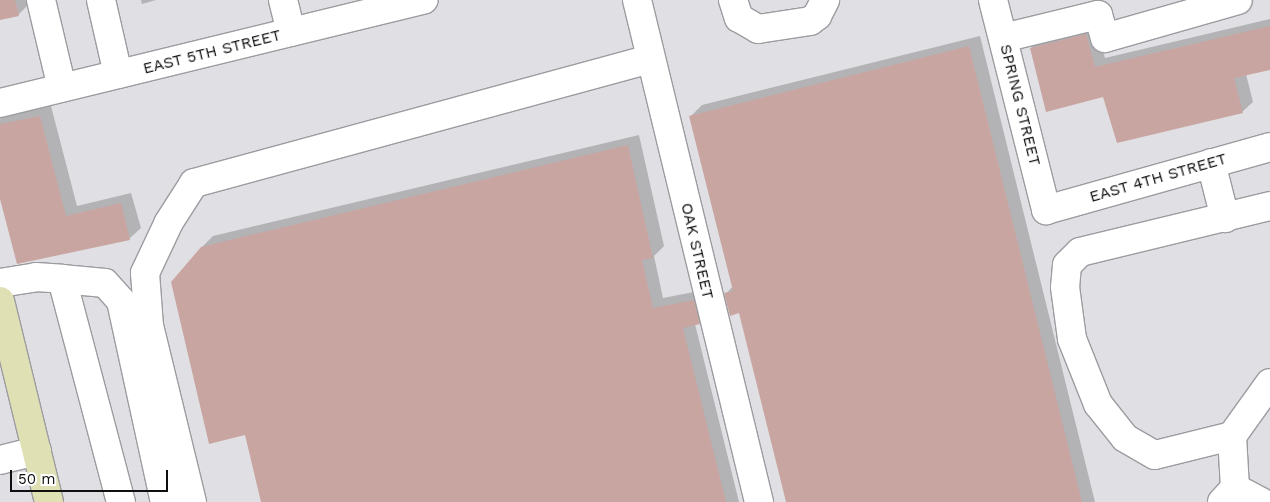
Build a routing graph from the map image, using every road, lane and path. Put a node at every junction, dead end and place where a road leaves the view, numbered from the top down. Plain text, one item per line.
1 (42, 0) edge
2 (101, 0) edge
3 (283, 0) edge
4 (424, 0) edge
5 (637, 0) edge
6 (733, 0) edge
7 (825, 0) edge
8 (993, 0) edge
9 (1238, 0) edge
10 (1096, 7) edge
11 (291, 32) junction
12 (1003, 38) junction
13 (650, 59) junction
14 (118, 74) junction
15 (62, 88) junction
16 (0, 103) edge
17 (1270, 147) edge
18 (1211, 163) junction
19 (1270, 206) edge
20 (1046, 210) joint
21 (1225, 218) junction
22 (62, 279) junction
23 (0, 283) edge
24 (0, 301) edge
25 (1270, 383) edge
26 (1232, 436) junction
27 (37, 451) junction
28 (0, 460) edge
29 (1227, 498) edge
30 (49, 502) edge
31 (121, 502) edge
32 (165, 502) edge
33 (192, 502) edge
34 (758, 502) edge
35 (1261, 502) edge

1 - 15 street
2 - 14 street
3 - 11 street
4 - 11 street, EAST 5TH STREET
5 - 13 street, OAK STREET
6 - 7 street
8 - 12 street, SPRING STREET
9 - 10 street
10 - 12 street
11 - 14 street, EAST 5TH STREET
12 - 20 street, SPRING STREET
13 - 33 street
13 - 34 street, OAK STREET
14 - 15 street, EAST 5TH STREET
15 - 16 street, EAST 5TH STREET
17 - 18 street, EAST 4TH STREET
18 - 20 street, EAST 4TH STREET
18 - 21 street
19 - 21 street
21 - 26 street
22 - 23 street
22 - 31 street
22 - 32 street
24 - 27 main road
25 - 26 street
26 - 29 street
27 - 28 street
27 - 30 main road
29 - 35 street

